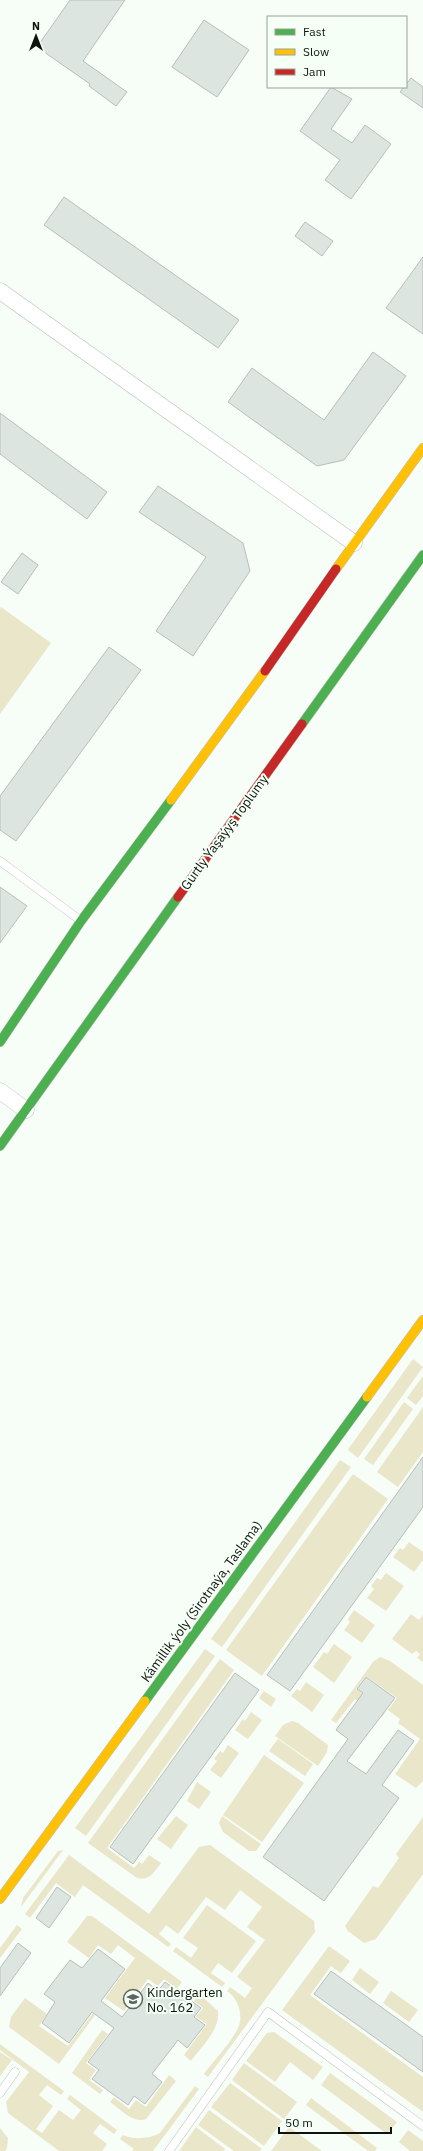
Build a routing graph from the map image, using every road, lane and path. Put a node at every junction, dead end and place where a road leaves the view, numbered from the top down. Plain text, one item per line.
1 (0, 291) edge
2 (423, 448) edge
3 (354, 543) junction
4 (423, 555) edge
5 (0, 861) edge
6 (81, 920) junction
7 (0, 1042) edge
8 (0, 1091) edge
9 (26, 1110) junction
10 (0, 1146) edge
11 (423, 1320) edge
12 (0, 1899) edge
13 (16, 2072) dead end
14 (0, 2093) edge
15 (423, 2126) edge
16 (169, 2151) edge

1 - 3 street
2 - 3 street
3 - 6 street
4 - 9 street, Gurtly Ýaşaýyş Toplumy
5 - 6 lane
6 - 7 street
8 - 9 street
9 - 10 street, Gurtly Ýaşaýyş Toplumy
11 - 12 street, Kämillik ýoly (Sirotnaýa, Taslama)
13 - 14 lane
15 - 16 lane

